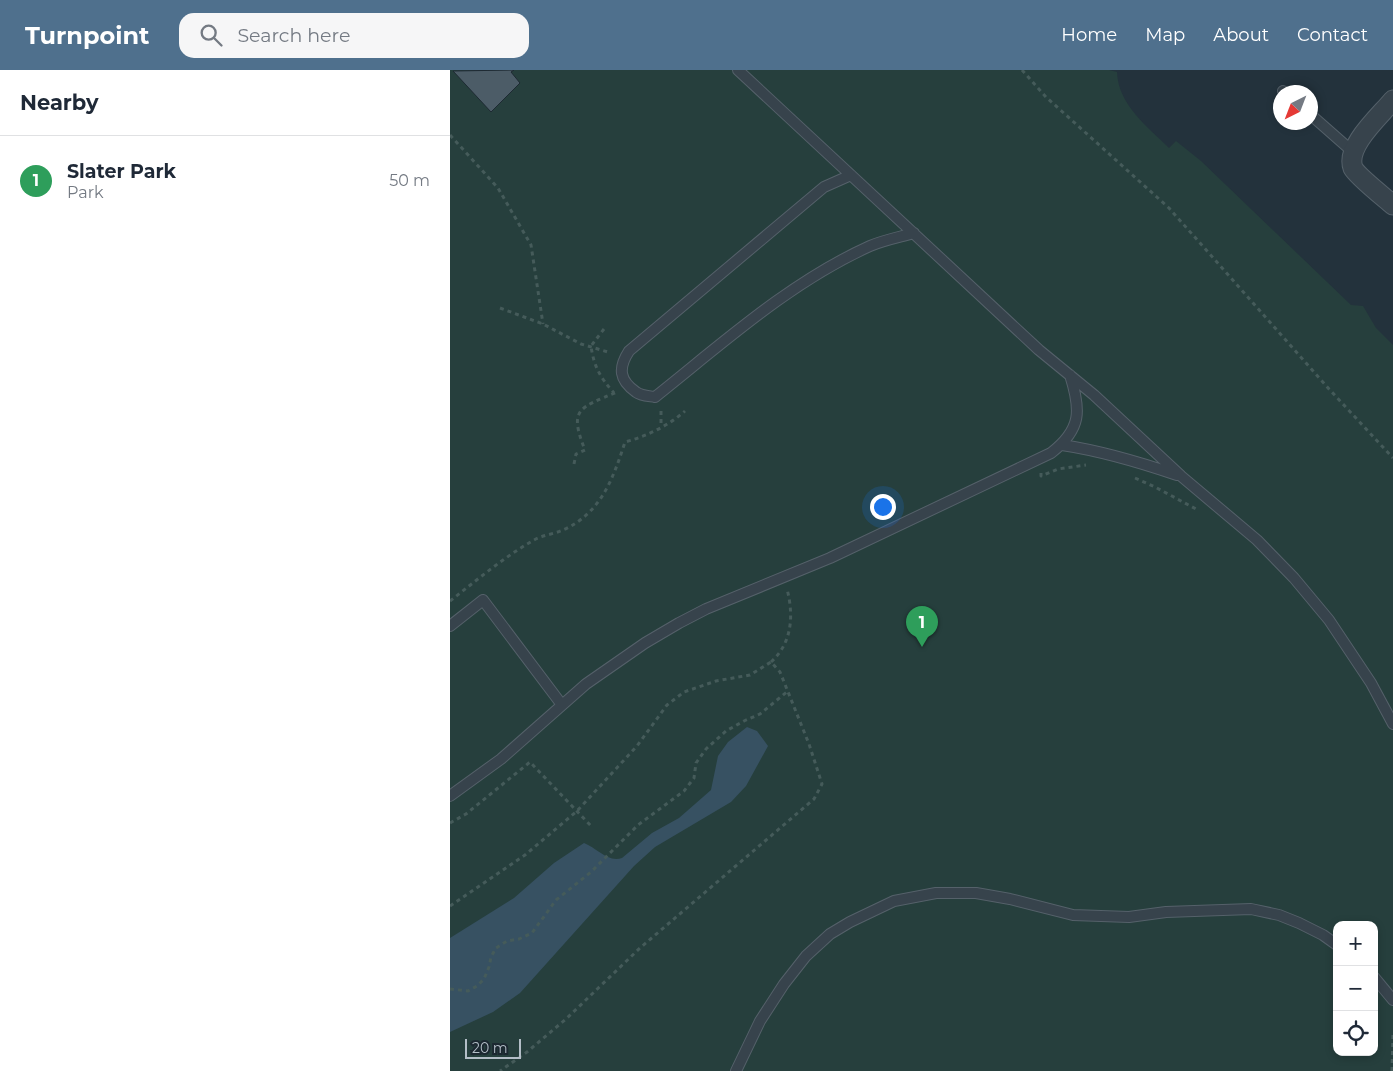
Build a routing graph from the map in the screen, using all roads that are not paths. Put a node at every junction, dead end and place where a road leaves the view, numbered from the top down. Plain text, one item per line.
1 (738, 70) edge
2 (1393, 100) edge
3 (1318, 122) edge
4 (1352, 152) junction
5 (851, 175) junction
6 (1393, 205) edge
7 (914, 233) junction
8 (1070, 375) junction
9 (1062, 444) junction
10 (1181, 476) junction
11 (450, 626) edge
12 (562, 705) junction
13 (1393, 724) edge
14 (450, 796) edge
15 (1333, 942) edge
16 (1378, 983) edge
17 (1393, 1000) edge
18 (736, 1071) edge

1 - 5 lane
2 - 4 street
3 - 4 lane
4 - 6 street
5 - 7 lane
5 - 7 lane
7 - 8 lane
8 - 9 lane
8 - 10 lane
9 - 10 lane
9 - 12 lane
10 - 13 lane
11 - 12 lane
12 - 14 lane
15 - 18 lane
16 - 17 lane

